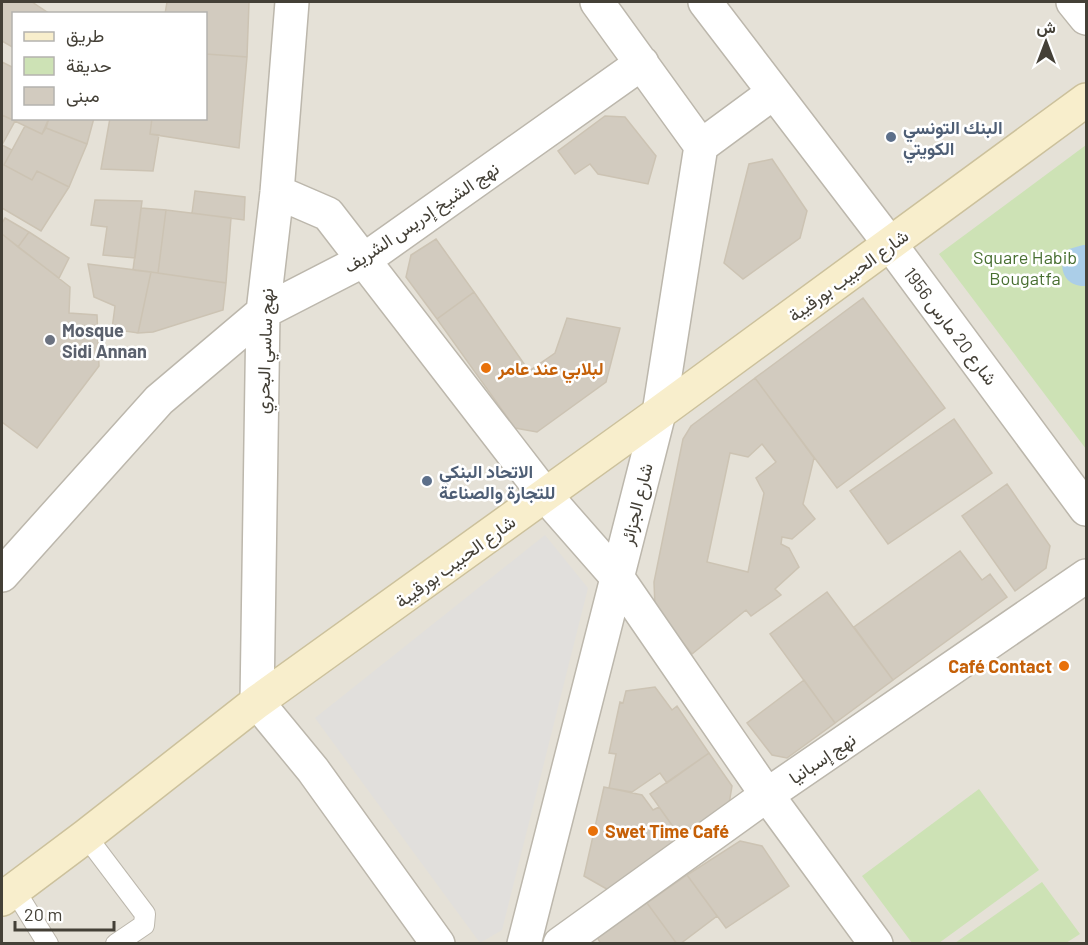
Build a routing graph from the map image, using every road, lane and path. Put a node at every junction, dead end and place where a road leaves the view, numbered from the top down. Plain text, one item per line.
1 (292, 2) edge
2 (597, 2) edge
3 (705, 2) edge
4 (1073, 2) edge
5 (1086, 18) edge
6 (642, 63) junction
7 (773, 93) junction
8 (1086, 100) edge
9 (701, 146) junction
10 (277, 192) junction
11 (890, 244) junction
12 (364, 260) junction
13 (263, 312) junction
14 (659, 413) junction
15 (545, 495) junction
16 (1086, 509) edge
17 (2, 575) edge
18 (1086, 576) edge
19 (617, 577) junction
20 (257, 702) junction
21 (767, 795) junction
22 (86, 836) junction
23 (8, 894) edge
24 (48, 944) edge
25 (116, 944) edge
26 (438, 944) edge
27 (524, 944) edge
28 (560, 944) edge
29 (876, 944) edge

1 - 10 street, نهج ساسي البحري
2 - 6 street
3 - 7 street, شارع 20 مارس 1956
4 - 5 street
6 - 9 street
6 - 12 street, نهج الشيخ إدريس الشريف
7 - 9 street
7 - 11 street, شارع 20 مارس 1956
8 - 11 main road, شارع الحبيب بورقيبة
9 - 14 street, شارع الجزائر
10 - 12 street
10 - 13 street, نهج ساسي البحري
11 - 14 main road, شارع الحبيب بورقيبة
11 - 16 street, شارع 20 مارس 1956
12 - 13 street, نهج الشيخ إدريس الشريف
12 - 15 street
13 - 17 street, نهج الشيخ إدريس الشريف
13 - 20 street, نهج ساسي البحري
14 - 15 main road, شارع الحبيب بورقيبة
14 - 19 street, شارع الجزائر
15 - 19 street
15 - 20 main road, شارع الحبيب بورقيبة
18 - 21 street, نهج إسبانيا
19 - 21 street
19 - 27 street, شارع الجزائر
20 - 22 main road, شارع الحبيب بورقيبة
20 - 26 street
21 - 28 street, نهج إسبانيا
21 - 29 street
22 - 23 main road, شارع الحبيب بورقيبة
22 - 25 lane
23 - 24 lane

